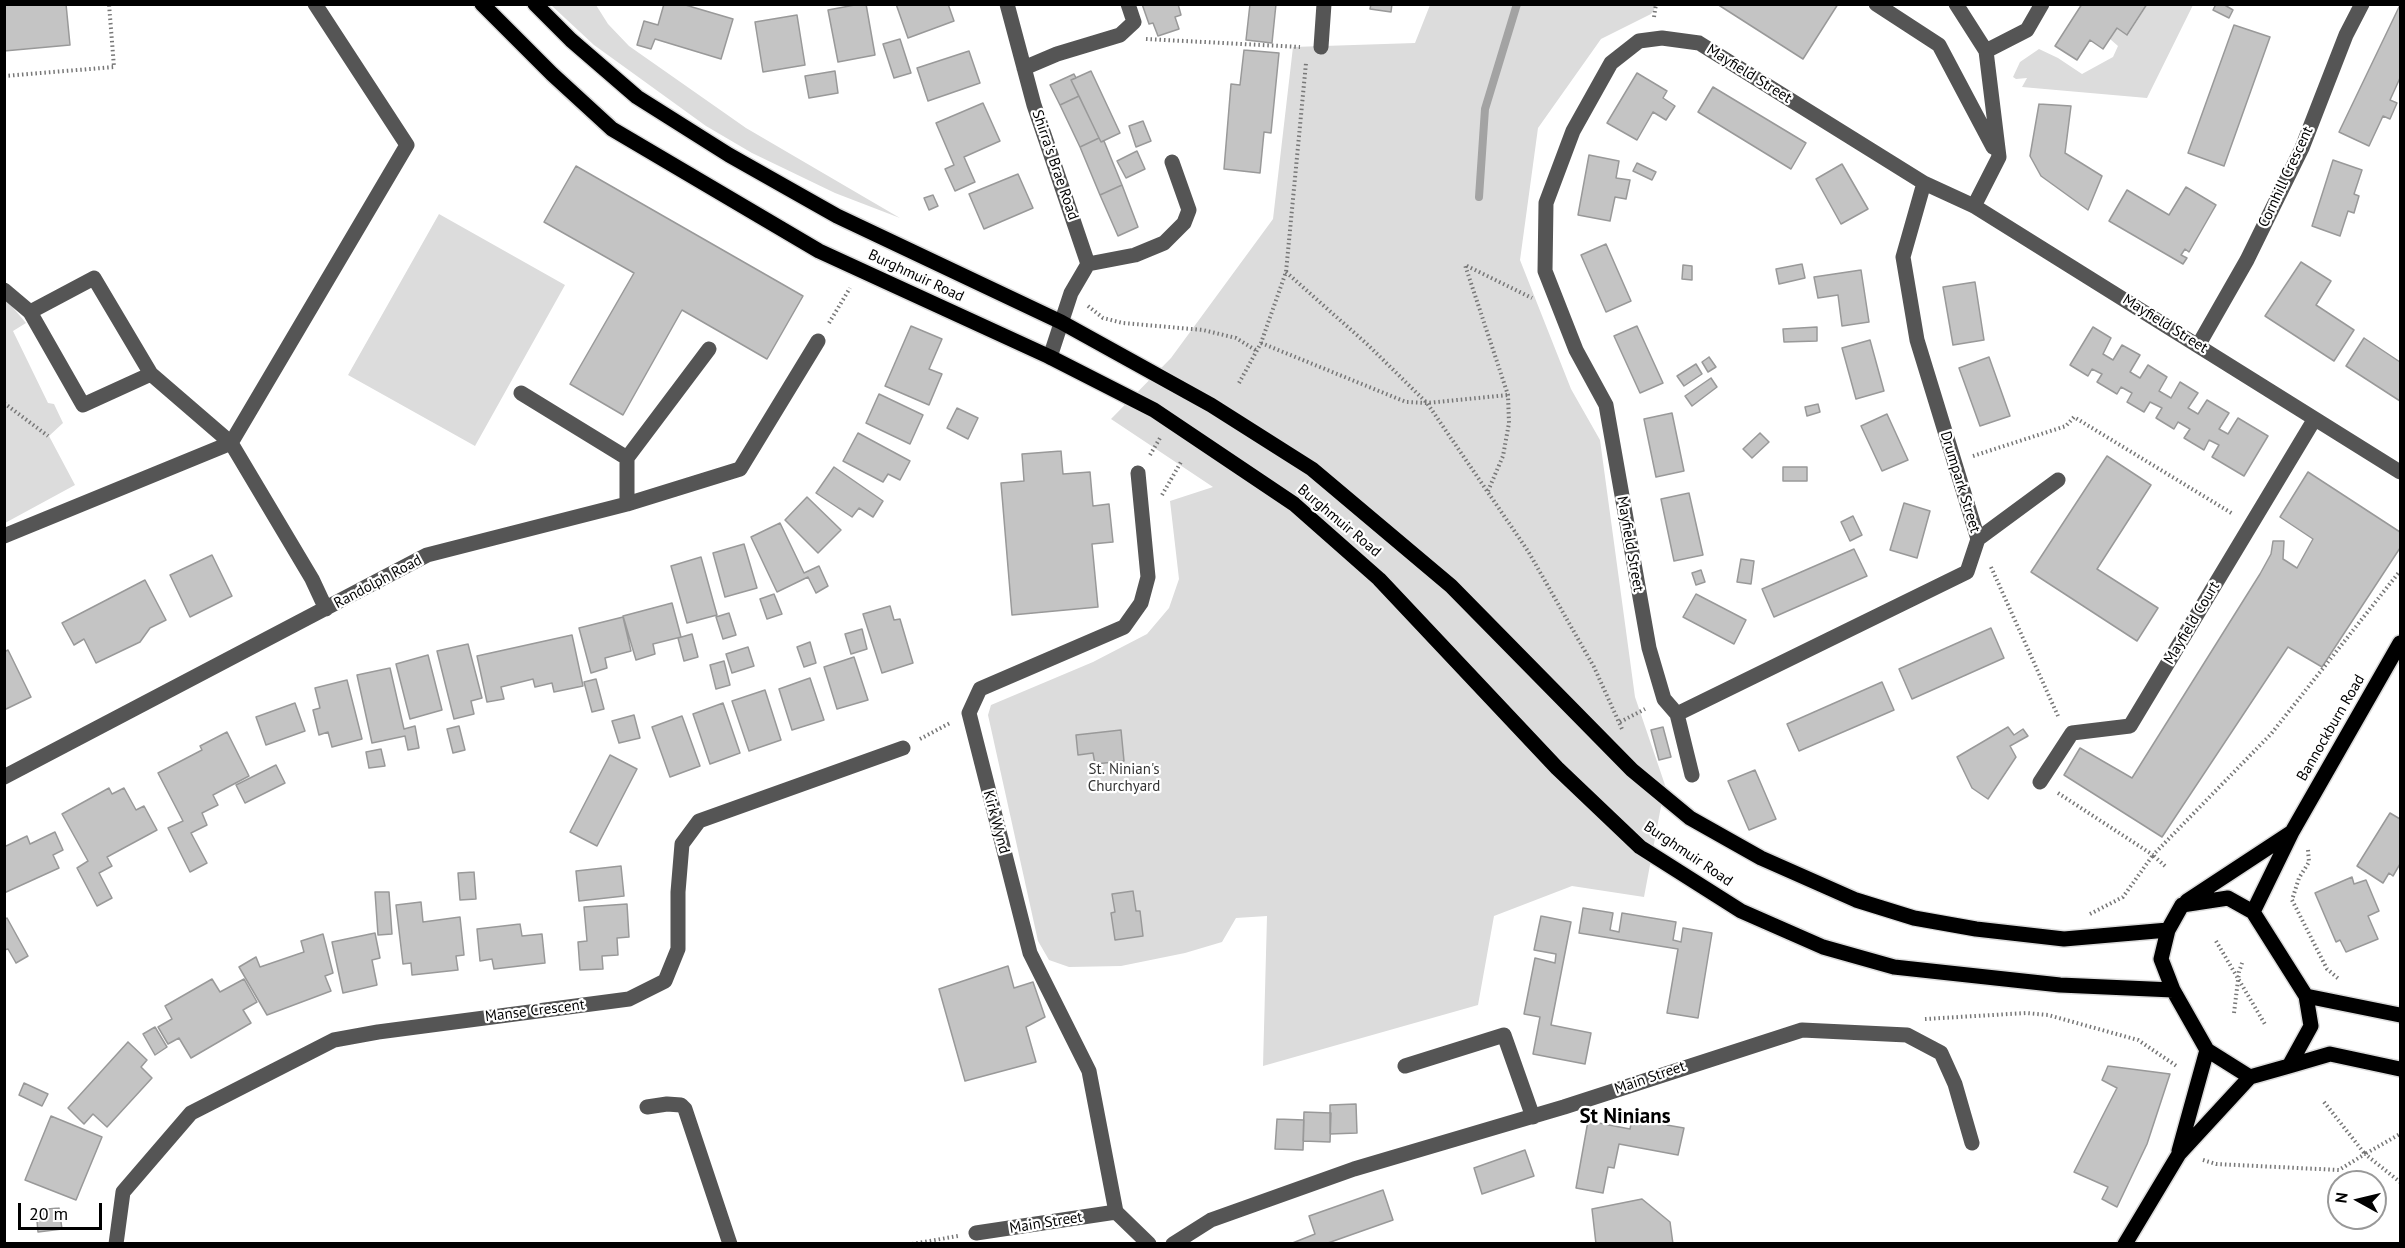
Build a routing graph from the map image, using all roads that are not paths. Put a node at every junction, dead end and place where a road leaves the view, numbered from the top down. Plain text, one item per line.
1 (315, 4) edge
2 (482, 4) edge
3 (535, 4) edge
4 (1007, 4) edge
5 (1128, 4) edge
6 (1324, 4) edge
7 (1876, 4) edge
8 (1956, 4) edge
9 (2042, 4) edge
10 (2362, 4) edge
11 (1321, 47) road end
12 (1986, 51) junction
13 (1024, 68) junction
14 (1998, 157) junction
15 (1172, 162) dead end
16 (1924, 183) junction
17 (1974, 206) junction
18 (1088, 264) junction
19 (4, 290) edge
20 (30, 312) junction
21 (1061, 322) junction
22 (818, 341) road end
23 (2199, 344) junction
24 (709, 349) dead end
25 (1050, 357) junction
26 (151, 374) junction
27 (521, 393) dead end
28 (2314, 420) junction
29 (231, 443) junction
30 (627, 458) junction
31 (2400, 472) edge
32 (1138, 473) road end
33 (2058, 480) dead end
34 (627, 504) junction
35 (4, 536) edge
36 (1978, 539) junction
37 (326, 609) junction
38 (2400, 643) edge
39 (1677, 714) junction
40 (903, 748) road end
41 (1692, 775) dead end
42 (4, 777) edge
43 (2040, 782) road end
44 (2292, 832) junction
45 (2182, 904) junction
46 (2253, 912) junction
47 (2168, 930) junction
48 (2173, 990) junction
49 (2306, 996) junction
50 (2400, 1015) edge
51 (2206, 1050) junction
52 (1405, 1066) dead end
53 (2289, 1066) junction
54 (2400, 1069) edge
55 (2250, 1077) junction
56 (647, 1107) dead end
57 (1533, 1117) junction
58 (1972, 1143) dead end
59 (2179, 1154) junction
60 (1116, 1212) junction
61 (976, 1233) road end
62 (116, 1244) edge
63 (730, 1244) edge
64 (1149, 1244) edge
65 (1173, 1244) edge
66 (2125, 1244) edge

1 - 29 street
2 - 25 main road, Burghmuir Road
3 - 21 main road, Burghmuir Road
4 - 13 street, Shirra's Brae Road
5 - 13 street
6 - 11 street
7 - 14 street
8 - 12 street
9 - 12 street
10 - 23 street, Cornhill Crescent
12 - 14 street
13 - 18 street, Shirra's Brae Road
14 - 17 street
15 - 18 street
16 - 17 street, Mayfield Street
16 - 36 street, Drumpark Street
16 - 39 street, Mayfield Street
17 - 23 street, Mayfield Street
18 - 21 street
19 - 20 street
20 - 26 street
20 - 26 street
21 - 25 street
21 - 47 main road, Burghmuir Road
22 - 34 street, Randolph Road
23 - 28 street, Mayfield Street
24 - 30 street
25 - 48 main road, Burghmuir Road
26 - 29 street
27 - 30 street
28 - 31 street, Mayfield Street
28 - 43 street, Mayfield Court
29 - 35 street
29 - 37 street
30 - 34 street
32 - 60 street, Kirk Wynd
33 - 36 street
34 - 37 street, Randolph Road
36 - 39 street, Drumpark Street
37 - 42 street, Randolph Road
38 - 44 main road, Bannockburn Road
39 - 41 street, Mayfield Street
40 - 62 street, Manse Crescent
44 - 45 main road, Bannockburn Road
44 - 46 main road, Bannockburn Road
45 - 46 main road
45 - 47 main road
46 - 49 main road
47 - 48 main road
48 - 51 main road
49 - 50 main road
49 - 53 main road
51 - 55 main road
51 - 59 main road
52 - 57 street
53 - 54 main road
53 - 55 main road
55 - 59 main road
56 - 63 street
57 - 58 street, Main Street
57 - 65 street, Main Street
59 - 66 main road
60 - 61 street, Main Street
60 - 64 street

